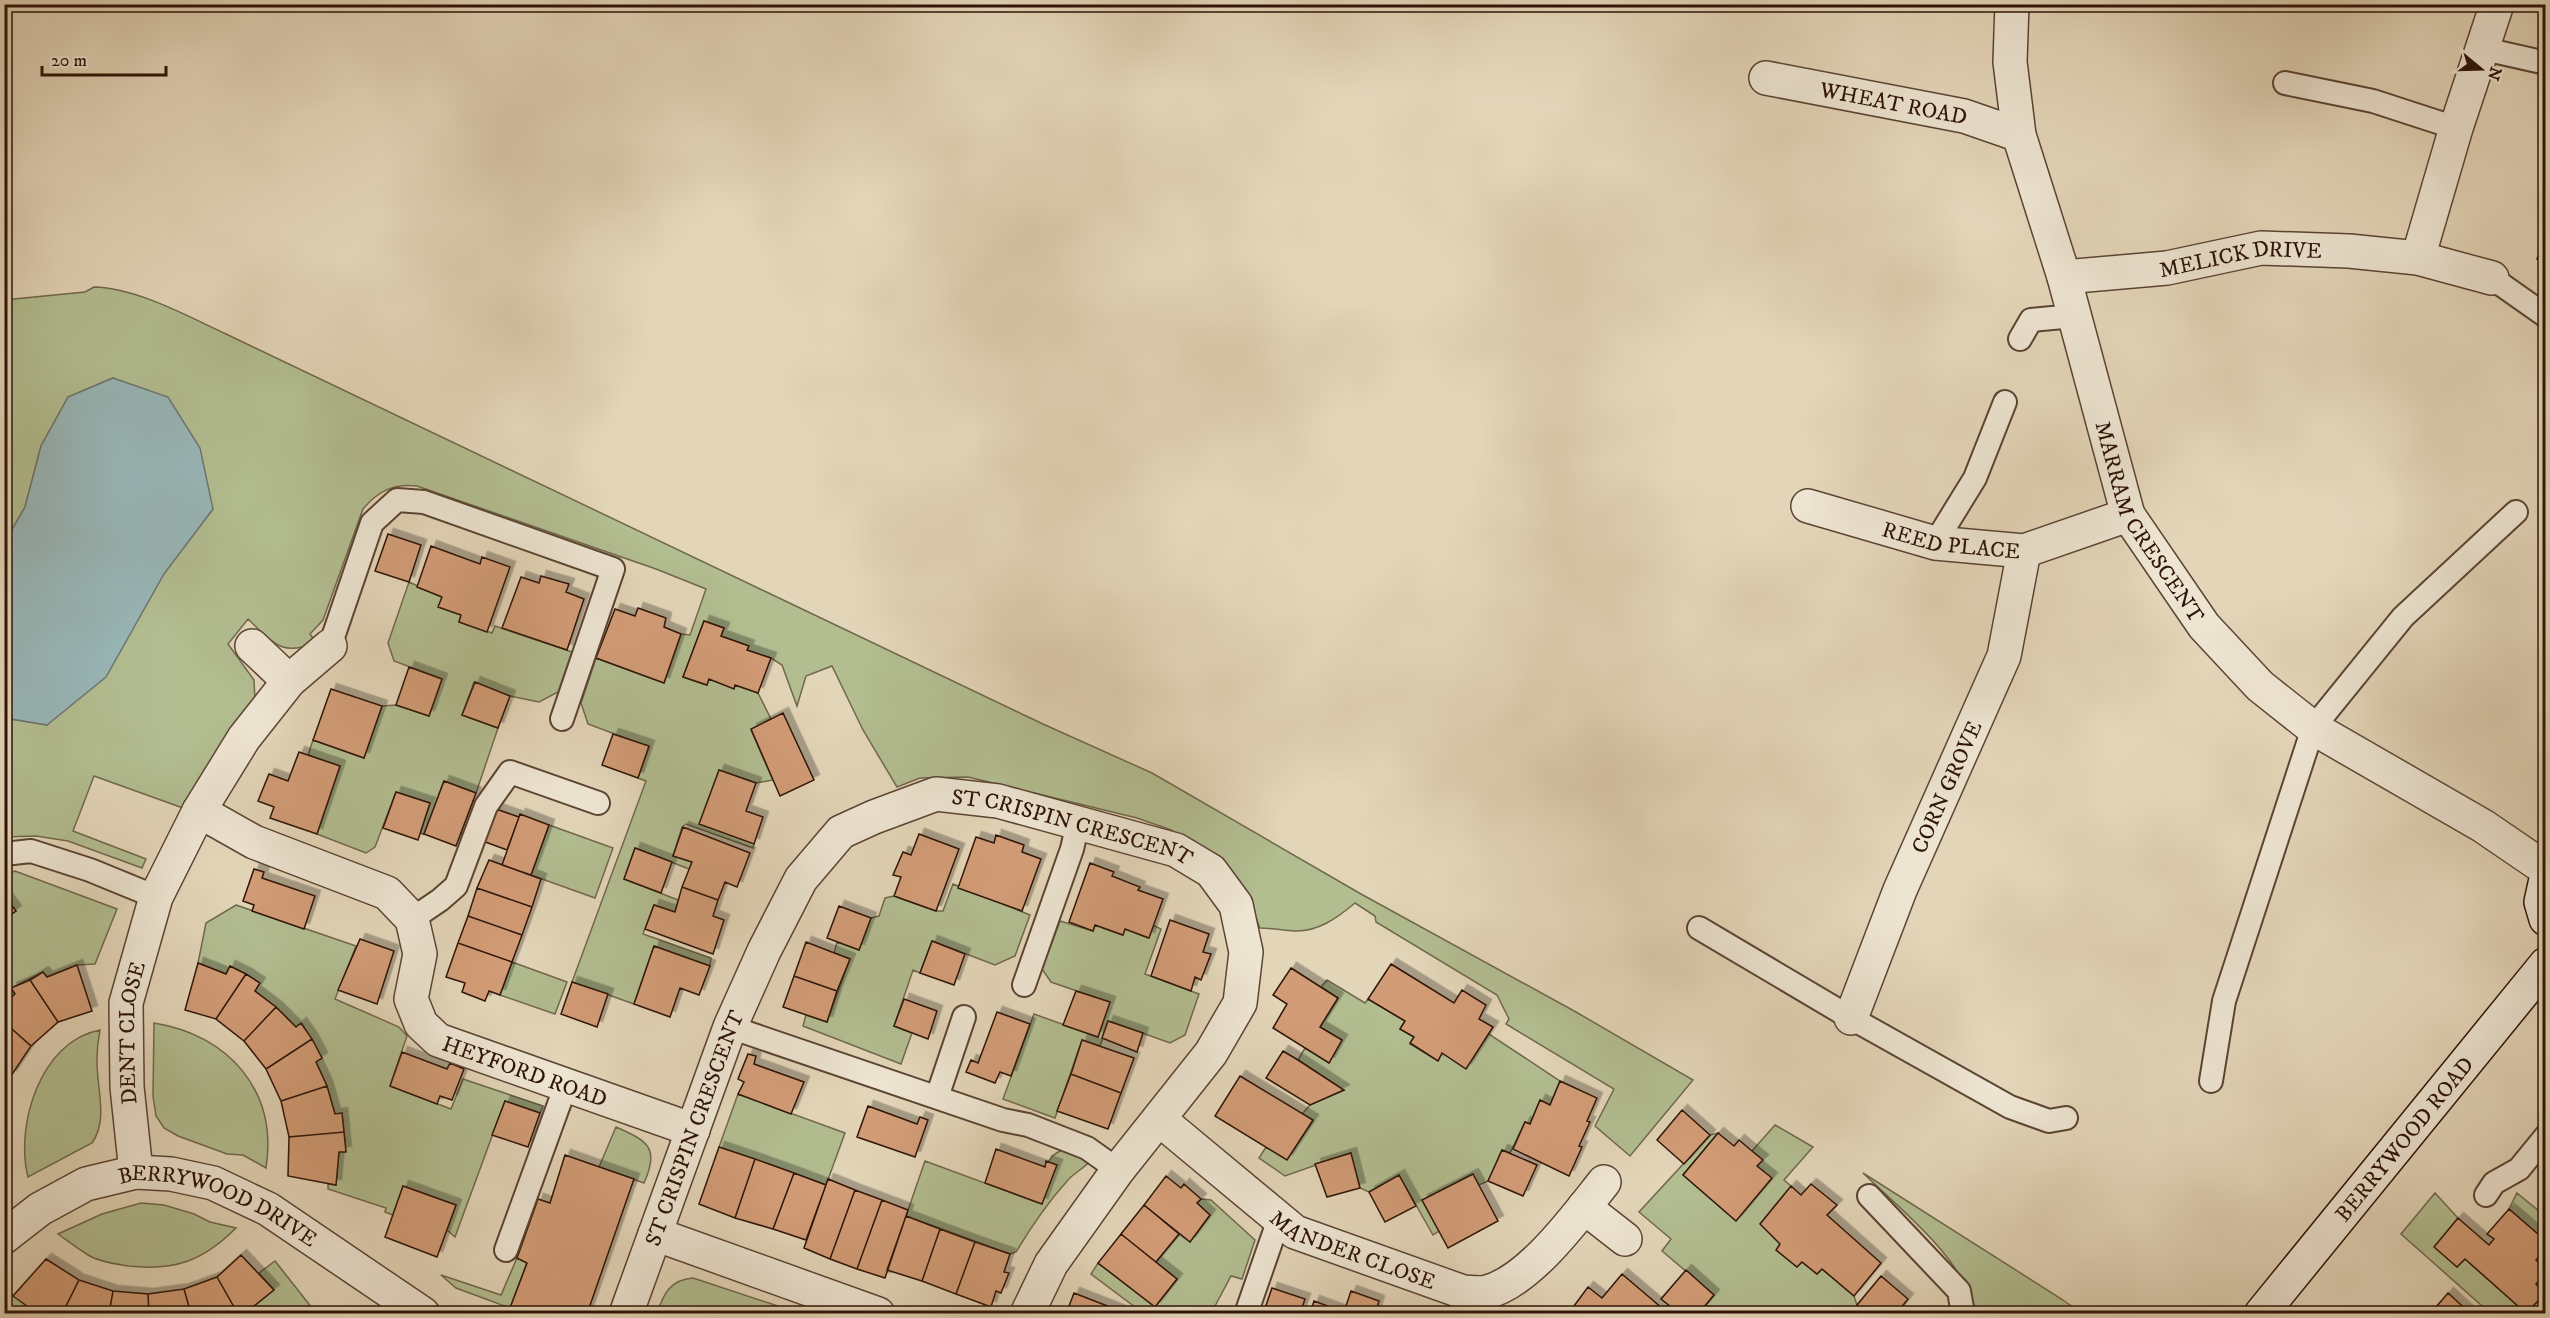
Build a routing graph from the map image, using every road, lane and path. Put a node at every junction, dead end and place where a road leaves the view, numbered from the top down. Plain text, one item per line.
1 (2012, 4) edge
2 (2498, 4) edge
3 (2484, 49) junction
4 (2546, 63) edge
5 (1766, 78) dead end
6 (2285, 83) dead end
7 (2456, 128) junction
8 (2019, 135) junction
9 (2418, 258) junction
10 (2064, 278) junction
11 (2492, 278) joint
12 (2074, 316) junction
13 (2546, 316) edge
14 (2020, 339) dead end
15 (2005, 402) dead end
16 (1808, 506) dead end
17 (2516, 512) dead end
18 (2128, 515) junction
19 (1935, 543) junction
20 (2024, 551) junction
21 (252, 646) dead end
22 (330, 646) joint
23 (289, 681) junction
24 (562, 719) dead end
25 (2313, 728) junction
26 (598, 803) dead end
27 (198, 811) junction
28 (1078, 823) junction
29 (4, 854) edge
30 (2546, 869) edge
31 (2546, 879) edge
32 (156, 897) junction
33 (412, 919) junction
34 (2546, 919) edge
35 (1699, 928) dead end
36 (2546, 964) edge
37 (1024, 986) dead end
38 (964, 1017) dead end
39 (1851, 1018) junction
40 (730, 1027) junction
41 (2211, 1082) dead end
42 (566, 1085) junction
43 (937, 1097) junction
44 (2066, 1118) dead end
45 (1159, 1119) junction
46 (693, 1130) junction
47 (2546, 1136) edge
48 (1118, 1170) junction
49 (136, 1172) junction
50 (2486, 1195) dead end
51 (1869, 1196) dead end
52 (1279, 1219) junction
53 (655, 1234) junction
54 (4, 1237) edge
55 (1625, 1239) dead end
56 (506, 1250) dead end
57 (1487, 1303) edge
58 (423, 1314) edge
59 (626, 1314) edge
60 (878, 1314) edge
61 (1027, 1314) edge
62 (1246, 1314) edge
63 (1963, 1314) edge
64 (2261, 1314) edge

1 - 8 street, MARRAM CRESCENT
2 - 3 street
3 - 4 lane
3 - 7 street
5 - 8 street, WHEAT ROAD
6 - 7 lane
7 - 9 street
8 - 10 street, MARRAM CRESCENT
9 - 10 street, MELICK DRIVE
9 - 11 street, MELICK DRIVE
10 - 12 street, MARRAM CRESCENT
11 - 13 lane
12 - 14 lane
12 - 18 street, MARRAM CRESCENT
15 - 19 lane
16 - 19 street, REED PLACE
17 - 25 lane
18 - 20 street, REED PLACE
18 - 25 street, MARRAM CRESCENT
19 - 20 street, REED PLACE
20 - 39 street, CORN GROVE
21 - 23 street
22 - 23 street, DENT CLOSE
22 - 24 lane
23 - 27 street, DENT CLOSE
25 - 30 street, MARRAM CRESCENT
25 - 41 lane
26 - 33 lane
27 - 32 street, DENT CLOSE
27 - 33 street
28 - 37 lane
28 - 40 street, ST CRISPIN CRESCENT
28 - 45 street, ST CRISPIN CRESCENT
29 - 32 lane
31 - 34 street
32 - 49 street, DENT CLOSE
33 - 42 street, HEYFORD ROAD
35 - 39 lane
36 - 64 street, BERRYWOOD ROAD
38 - 43 lane
39 - 44 lane
40 - 43 lane
40 - 46 street, ST CRISPIN CRESCENT
42 - 46 street, HEYFORD ROAD
42 - 56 lane
43 - 48 lane
45 - 48 street, ST CRISPIN CRESCENT
45 - 52 street, MANDER CLOSE
46 - 53 street, ST CRISPIN CRESCENT
47 - 50 lane
48 - 61 street, ST CRISPIN CRESCENT
49 - 54 street, BERRYWOOD DRIVE
49 - 58 street, BERRYWOOD DRIVE
51 - 63 lane
52 - 57 street, MANDER CLOSE
52 - 62 lane
53 - 59 street, ST CRISPIN CRESCENT
53 - 60 street
55 - 57 street, MANDER CLOSE

